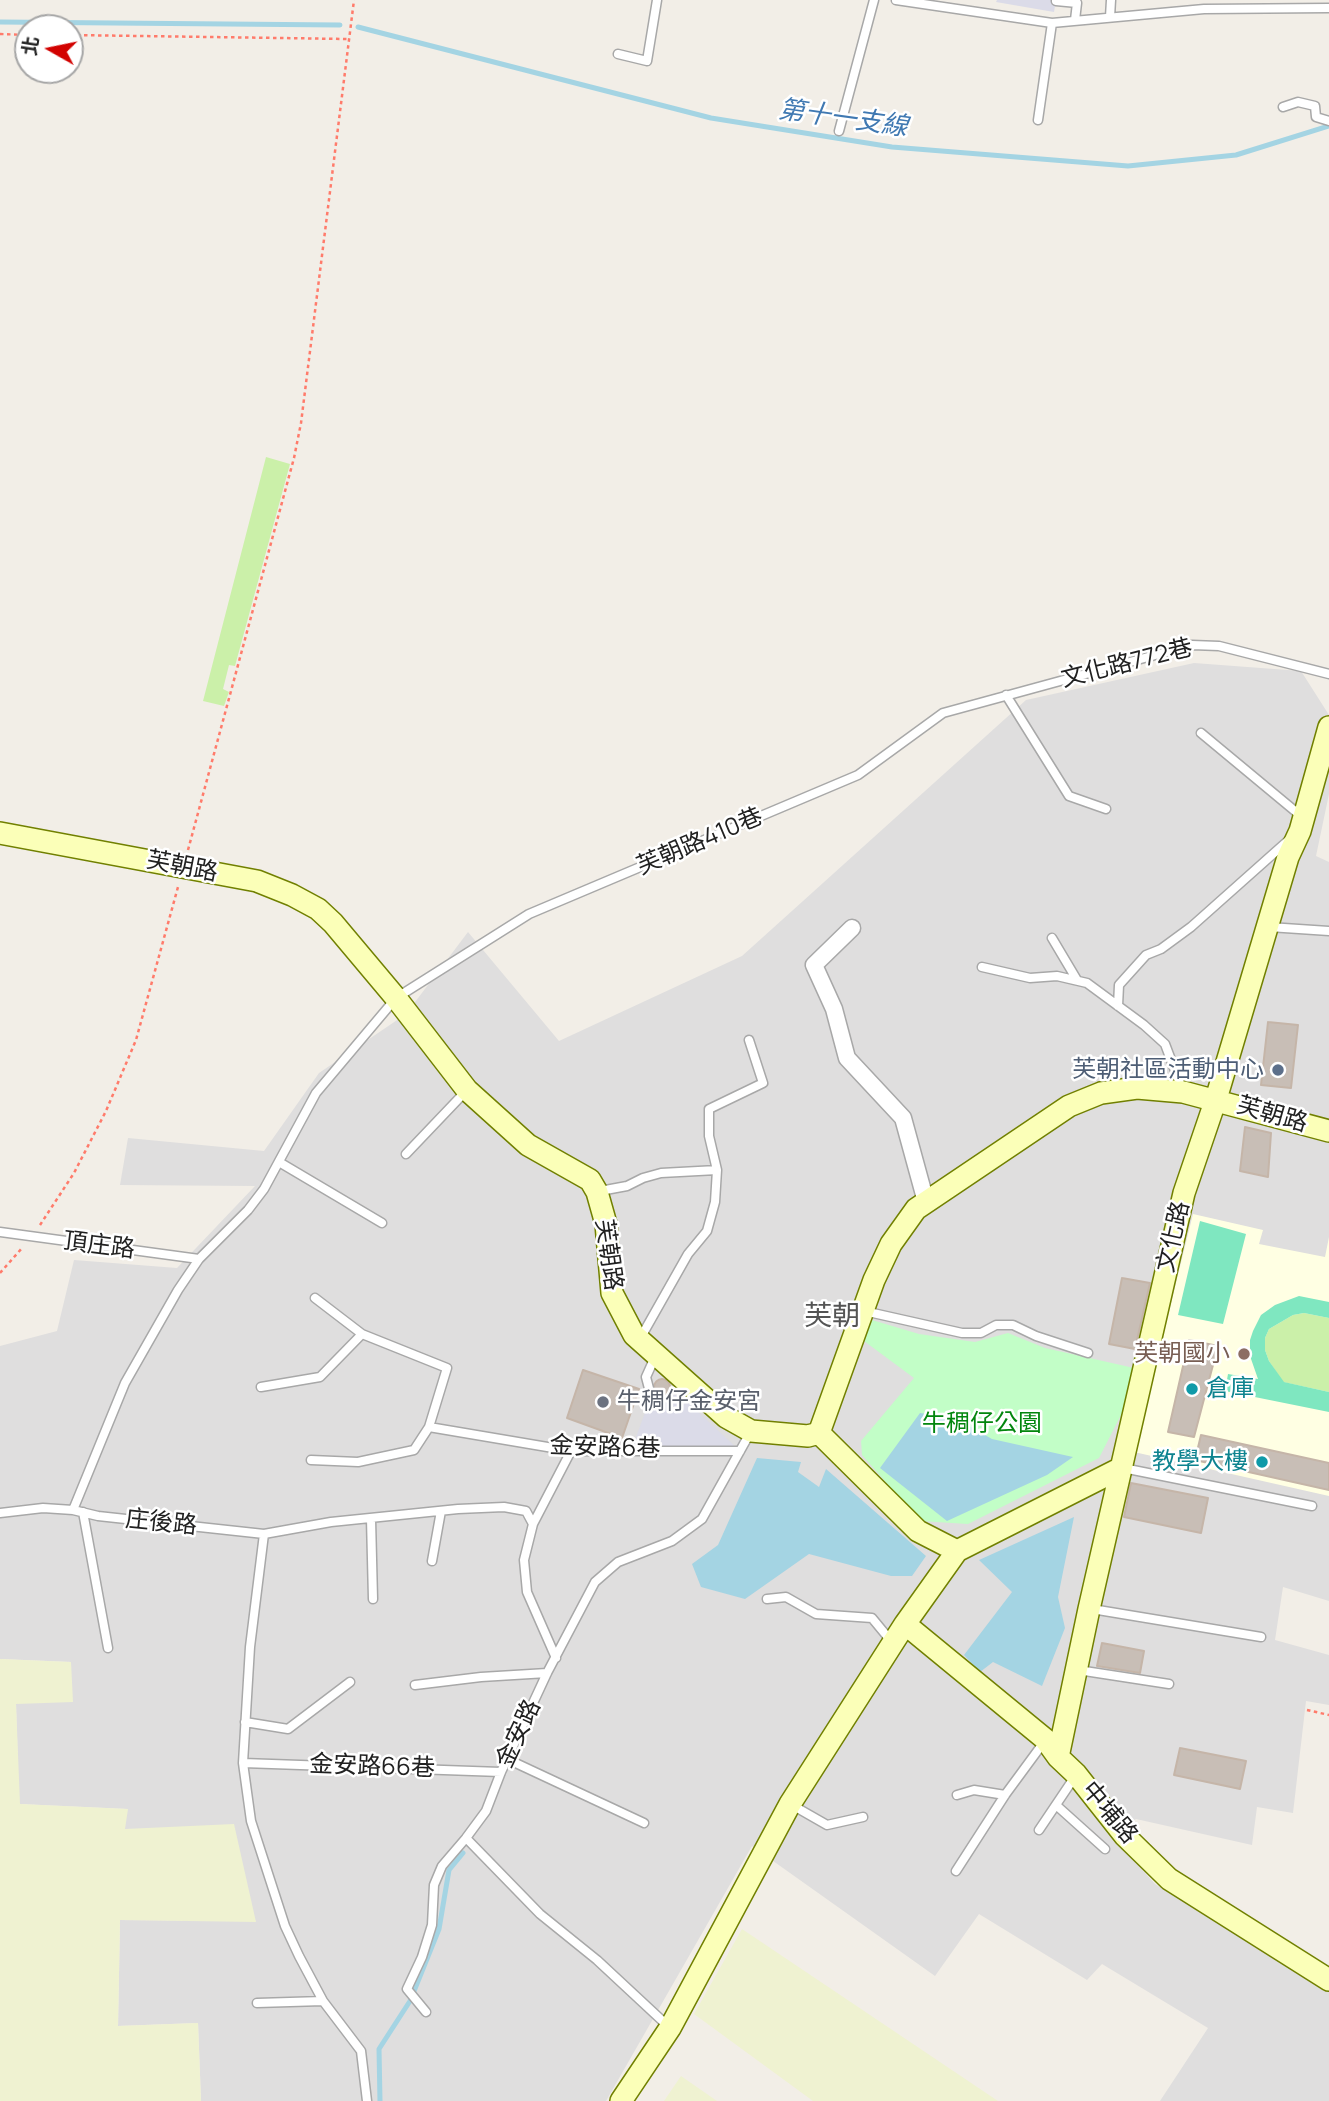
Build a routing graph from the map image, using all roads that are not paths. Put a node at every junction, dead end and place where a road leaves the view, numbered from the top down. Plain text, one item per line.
1 (657, 0) edge
2 (874, 0) edge
3 (897, 0) edge
4 (1111, 0) edge
5 (1056, 1) edge
6 (1329, 8) edge
7 (1110, 17) junction
8 (1075, 20) junction
9 (1052, 23) junction
10 (618, 54) dead end
11 (1283, 107) dead end
12 (1038, 120) dead end
13 (1329, 121) edge
14 (839, 131) dead end
15 (1329, 674) edge
16 (1006, 695) junction
17 (1329, 727) edge
18 (1201, 733) dead end
19 (1106, 808) dead end
20 (1302, 824) junction
21 (0, 833) edge
22 (1268, 927) junction
23 (852, 928) dead end
24 (1329, 932) edge
25 (1052, 938) dead end
26 (982, 967) dead end
27 (1077, 980) junction
28 (396, 998) junction
29 (1118, 1006) junction
30 (749, 1040) dead end
31 (467, 1090) junction
32 (1183, 1091) junction
33 (1216, 1099) junction
34 (1329, 1131) edge
35 (407, 1154) dead end
36 (279, 1162) junction
37 (717, 1170) junction
38 (597, 1192) junction
39 (926, 1202) junction
40 (382, 1223) dead end
41 (0, 1232) edge
42 (199, 1259) junction
43 (314, 1298) dead end
44 (864, 1311) junction
45 (362, 1334) junction
46 (640, 1340) junction
47 (1088, 1353) dead end
48 (657, 1355) junction
49 (261, 1387) dead end
50 (651, 1396) dead end
51 (429, 1427) junction
52 (751, 1431) junction
53 (819, 1433) junction
54 (571, 1451) junction
55 (740, 1451) junction
56 (311, 1460) dead end
57 (1121, 1468) junction
58 (1312, 1506) dead end
59 (73, 1510) junction
60 (441, 1511) junction
61 (83, 1512) junction
62 (0, 1513) edge
63 (371, 1519) junction
64 (533, 1524) junction
65 (264, 1534) junction
66 (957, 1551) junction
67 (432, 1561) dead end
68 (373, 1599) dead end
69 (767, 1599) dead end
70 (1089, 1609) junction
71 (905, 1624) junction
72 (1261, 1637) dead end
73 (893, 1644) junction
74 (108, 1648) dead end
75 (556, 1658) junction
76 (1078, 1670) junction
77 (547, 1673) junction
78 (350, 1682) dead end
79 (1169, 1684) dead end
80 (415, 1685) dead end
81 (245, 1722) junction
82 (1045, 1739) junction
83 (1058, 1757) junction
84 (507, 1759) junction
85 (243, 1763) junction
86 (501, 1772) junction
87 (1076, 1774) junction
88 (957, 1795) dead end
89 (1005, 1795) junction
90 (790, 1804) junction
91 (1056, 1805) junction
92 (863, 1817) dead end
93 (644, 1823) dead end
94 (1039, 1830) dead end
95 (466, 1838) junction
96 (1105, 1849) dead end
97 (956, 1871) dead end
98 (1329, 1980) edge
99 (323, 2001) junction
100 (257, 2003) dead end
101 (426, 2012) dead end
102 (670, 2028) junction
103 (367, 2101) edge
104 (621, 2101) edge

1 - 10 lane
2 - 14 lane
3 - 9 lane
4 - 7 lane
5 - 8 lane
6 - 7 lane
7 - 8 lane
8 - 9 lane
9 - 12 lane
11 - 13 lane
15 - 16 lane, 文化路772巷
16 - 19 lane
16 - 28 lane, 芙朝路410巷
17 - 20 street, 文化路
18 - 20 lane
20 - 22 street, 文化路
20 - 29 lane
21 - 28 street, 芙朝路
22 - 24 lane
22 - 33 street, 文化路
23 - 39 street
25 - 27 lane
26 - 27 lane
27 - 29 lane
28 - 31 street, 芙朝路
28 - 36 lane
29 - 32 lane
30 - 37 lane
31 - 35 lane
31 - 38 street, 芙朝路
32 - 33 street, 芙朝路
32 - 39 street, 芙朝路
33 - 34 street, 芙朝路
33 - 57 street, 文化路
36 - 40 lane
36 - 42 lane
37 - 38 lane
37 - 46 lane
38 - 46 street, 芙朝路
39 - 44 street, 芙朝路
41 - 42 lane, 頂庄路
42 - 59 lane
43 - 45 lane
44 - 47 lane
44 - 53 street, 芙朝路
45 - 49 lane
45 - 51 lane
46 - 48 street, 芙朝路
48 - 50 lane
48 - 52 street, 芙朝路
51 - 54 lane, 金安路6巷
51 - 56 lane
52 - 53 street, 芙朝路
52 - 55 lane, 金安路
53 - 66 street
54 - 55 lane, 金安路6巷
54 - 64 lane
55 - 75 lane, 金安路
57 - 58 lane
57 - 66 street
57 - 70 street, 文化路
59 - 61 lane, 庄後路
59 - 62 lane, 庄後路
60 - 63 lane, 庄後路
60 - 64 lane, 庄後路
60 - 67 lane
61 - 65 lane, 庄後路
61 - 74 lane
63 - 65 lane, 庄後路
63 - 68 lane
64 - 75 lane
65 - 81 lane
66 - 71 street
69 - 73 lane
70 - 72 lane
70 - 76 street, 文化路
71 - 73 street
71 - 82 street, 中埔路
73 - 90 street
75 - 77 lane, 金安路
76 - 79 lane
76 - 83 street, 文化路
77 - 80 lane
77 - 84 lane, 金安路
78 - 81 lane
81 - 85 lane
82 - 83 street, 中埔路
82 - 89 lane
83 - 87 street, 中埔路
84 - 86 lane, 金安路
84 - 93 lane
85 - 86 lane, 金安路66巷
85 - 99 lane
86 - 95 lane, 金安路
87 - 91 lane
87 - 98 street, 中埔路
88 - 89 lane
89 - 97 lane
90 - 92 lane
90 - 102 street
91 - 94 lane
91 - 96 lane
95 - 101 lane, 金安路
95 - 102 lane
99 - 100 lane
99 - 103 lane
102 - 104 street

